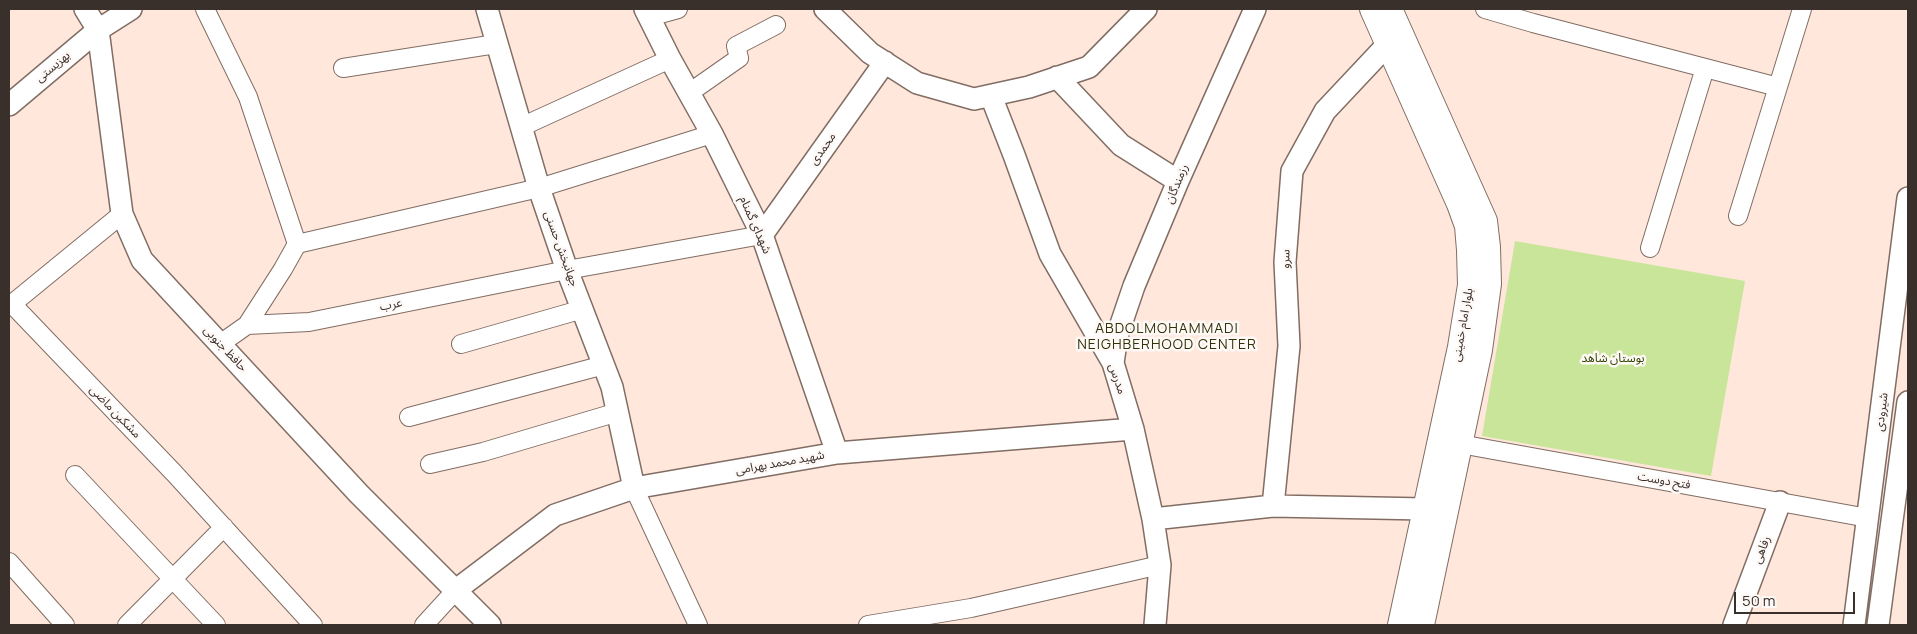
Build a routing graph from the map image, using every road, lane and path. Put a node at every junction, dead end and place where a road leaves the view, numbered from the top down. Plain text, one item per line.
1 (84, 9) edge
2 (131, 9) edge
3 (205, 9) edge
4 (487, 9) edge
5 (678, 9) edge
6 (825, 9) edge
7 (1146, 9) edge
8 (1255, 9) edge
9 (1372, 9) edge
10 (1390, 9) edge
11 (1485, 9) edge
12 (1802, 9) edge
13 (1511, 12) edge
14 (647, 13) edge
15 (776, 25) dead end
16 (98, 30) junction
17 (496, 44) junction
18 (1388, 44) junction
19 (670, 59) junction
20 (884, 62) junction
21 (343, 68) dead end
22 (1705, 68) junction
23 (1057, 78) junction
24 (1778, 88) junction
25 (689, 93) junction
26 (991, 96) junction
27 (9, 105) edge
28 (521, 127) junction
29 (712, 134) junction
30 (1178, 181) junction
31 (539, 188) junction
32 (1908, 198) edge
33 (122, 214) junction
34 (1738, 216) dead end
35 (762, 235) junction
36 (297, 244) junction
37 (1650, 248) dead end
38 (567, 270) junction
39 (1904, 272) edge
40 (583, 309) junction
41 (247, 325) junction
42 (1899, 339) edge
43 (220, 344) junction
44 (461, 344) dead end
45 (1113, 363) junction
46 (604, 365) junction
47 (1908, 408) edge
48 (618, 412) junction
49 (409, 417) dead end
50 (1133, 429) junction
51 (1460, 444) junction
52 (837, 453) junction
53 (430, 464) dead end
54 (75, 475) dead end
55 (634, 488) junction
56 (1780, 502) junction
57 (1273, 506) junction
58 (1425, 509) junction
59 (1868, 518) junction
60 (1152, 519) junction
61 (224, 527) junction
62 (9, 562) edge
63 (1160, 565) junction
64 (171, 579) junction
65 (456, 590) junction
66 (65, 625) edge
67 (127, 625) edge
68 (216, 625) edge
69 (313, 625) edge
70 (424, 625) edge
71 (490, 625) edge
72 (698, 625) edge
73 (868, 625) edge
74 (1155, 625) edge
75 (1400, 625) edge
76 (1422, 625) edge
77 (1734, 625) edge
78 (1854, 625) edge
79 (1878, 625) edge

1 - 16 street, حافظ جنوبی
2 - 16 street, بهزیستی
3 - 36 street
4 - 17 street, جهانبخش حسنی
5 - 14 street
6 - 20 street
7 - 23 street
8 - 30 street, رزمندگان
9 - 18 main road, بلوار امام خمینی
10 - 51 main road, بلوار امام خمینی
11 - 13 street
12 - 24 street
13 - 22 street
14 - 19 street, شهدای گمنام
15 - 25 street
16 - 27 street, بهزیستی
16 - 33 street, حافظ جنوبی
17 - 21 street
17 - 28 street, جهانبخش حسنی
18 - 57 street, سرو
18 - 58 main road, بلوار امام خمینی
19 - 25 street, شهدای گمنام
19 - 28 street
20 - 26 street
20 - 35 street, محمدی
22 - 24 street
22 - 37 street
23 - 26 street
23 - 30 street
24 - 34 street
25 - 29 street, شهدای گمنام
26 - 45 street, مدرس
28 - 31 street, جهانبخش حسنی
29 - 31 street
29 - 35 street, شهدای گمنام
30 - 45 street, رزمندگان
31 - 36 street
31 - 38 street, جهانبخش حسنی
32 - 39 street, شیرودی
33 - 43 street, حافظ جنوبی
33 - 61 street, مشکین ماضی
35 - 38 street, عرب
35 - 52 street, شهدای گمنام
36 - 41 street
38 - 40 street, جهانبخش حسنی
38 - 41 street, عرب
39 - 42 street, شیرودی
40 - 44 street
40 - 46 street, جهانبخش حسنی
41 - 43 street
42 - 59 street, شیرودی
43 - 65 street, حافظ جنوبی
45 - 50 street, مدرس
46 - 48 street, جهانبخش حسنی
46 - 49 street
47 - 79 street, شیرودی
48 - 53 street
48 - 55 street, جهانبخش حسنی
50 - 52 street, شهید محمد بهرامی
50 - 60 street, مدرس
51 - 56 street, فتح دوست
51 - 76 main road, بلوار امام خمینی
52 - 55 street, شهید محمد بهرامی
54 - 64 street
55 - 65 street, شهید محمد بهرامی
55 - 72 street
56 - 59 street, فتح دوست
56 - 77 street, رفاهی
57 - 58 street
57 - 60 street
58 - 75 main road, بلوار امام خمینی
59 - 78 street, شیرودی
60 - 63 street, مدرس
61 - 64 street
61 - 69 street, مشکین ماضی
62 - 66 street
63 - 73 street
63 - 74 street, مدرس
64 - 67 street
64 - 68 street
65 - 70 street
65 - 71 street, حافظ جنوبی

